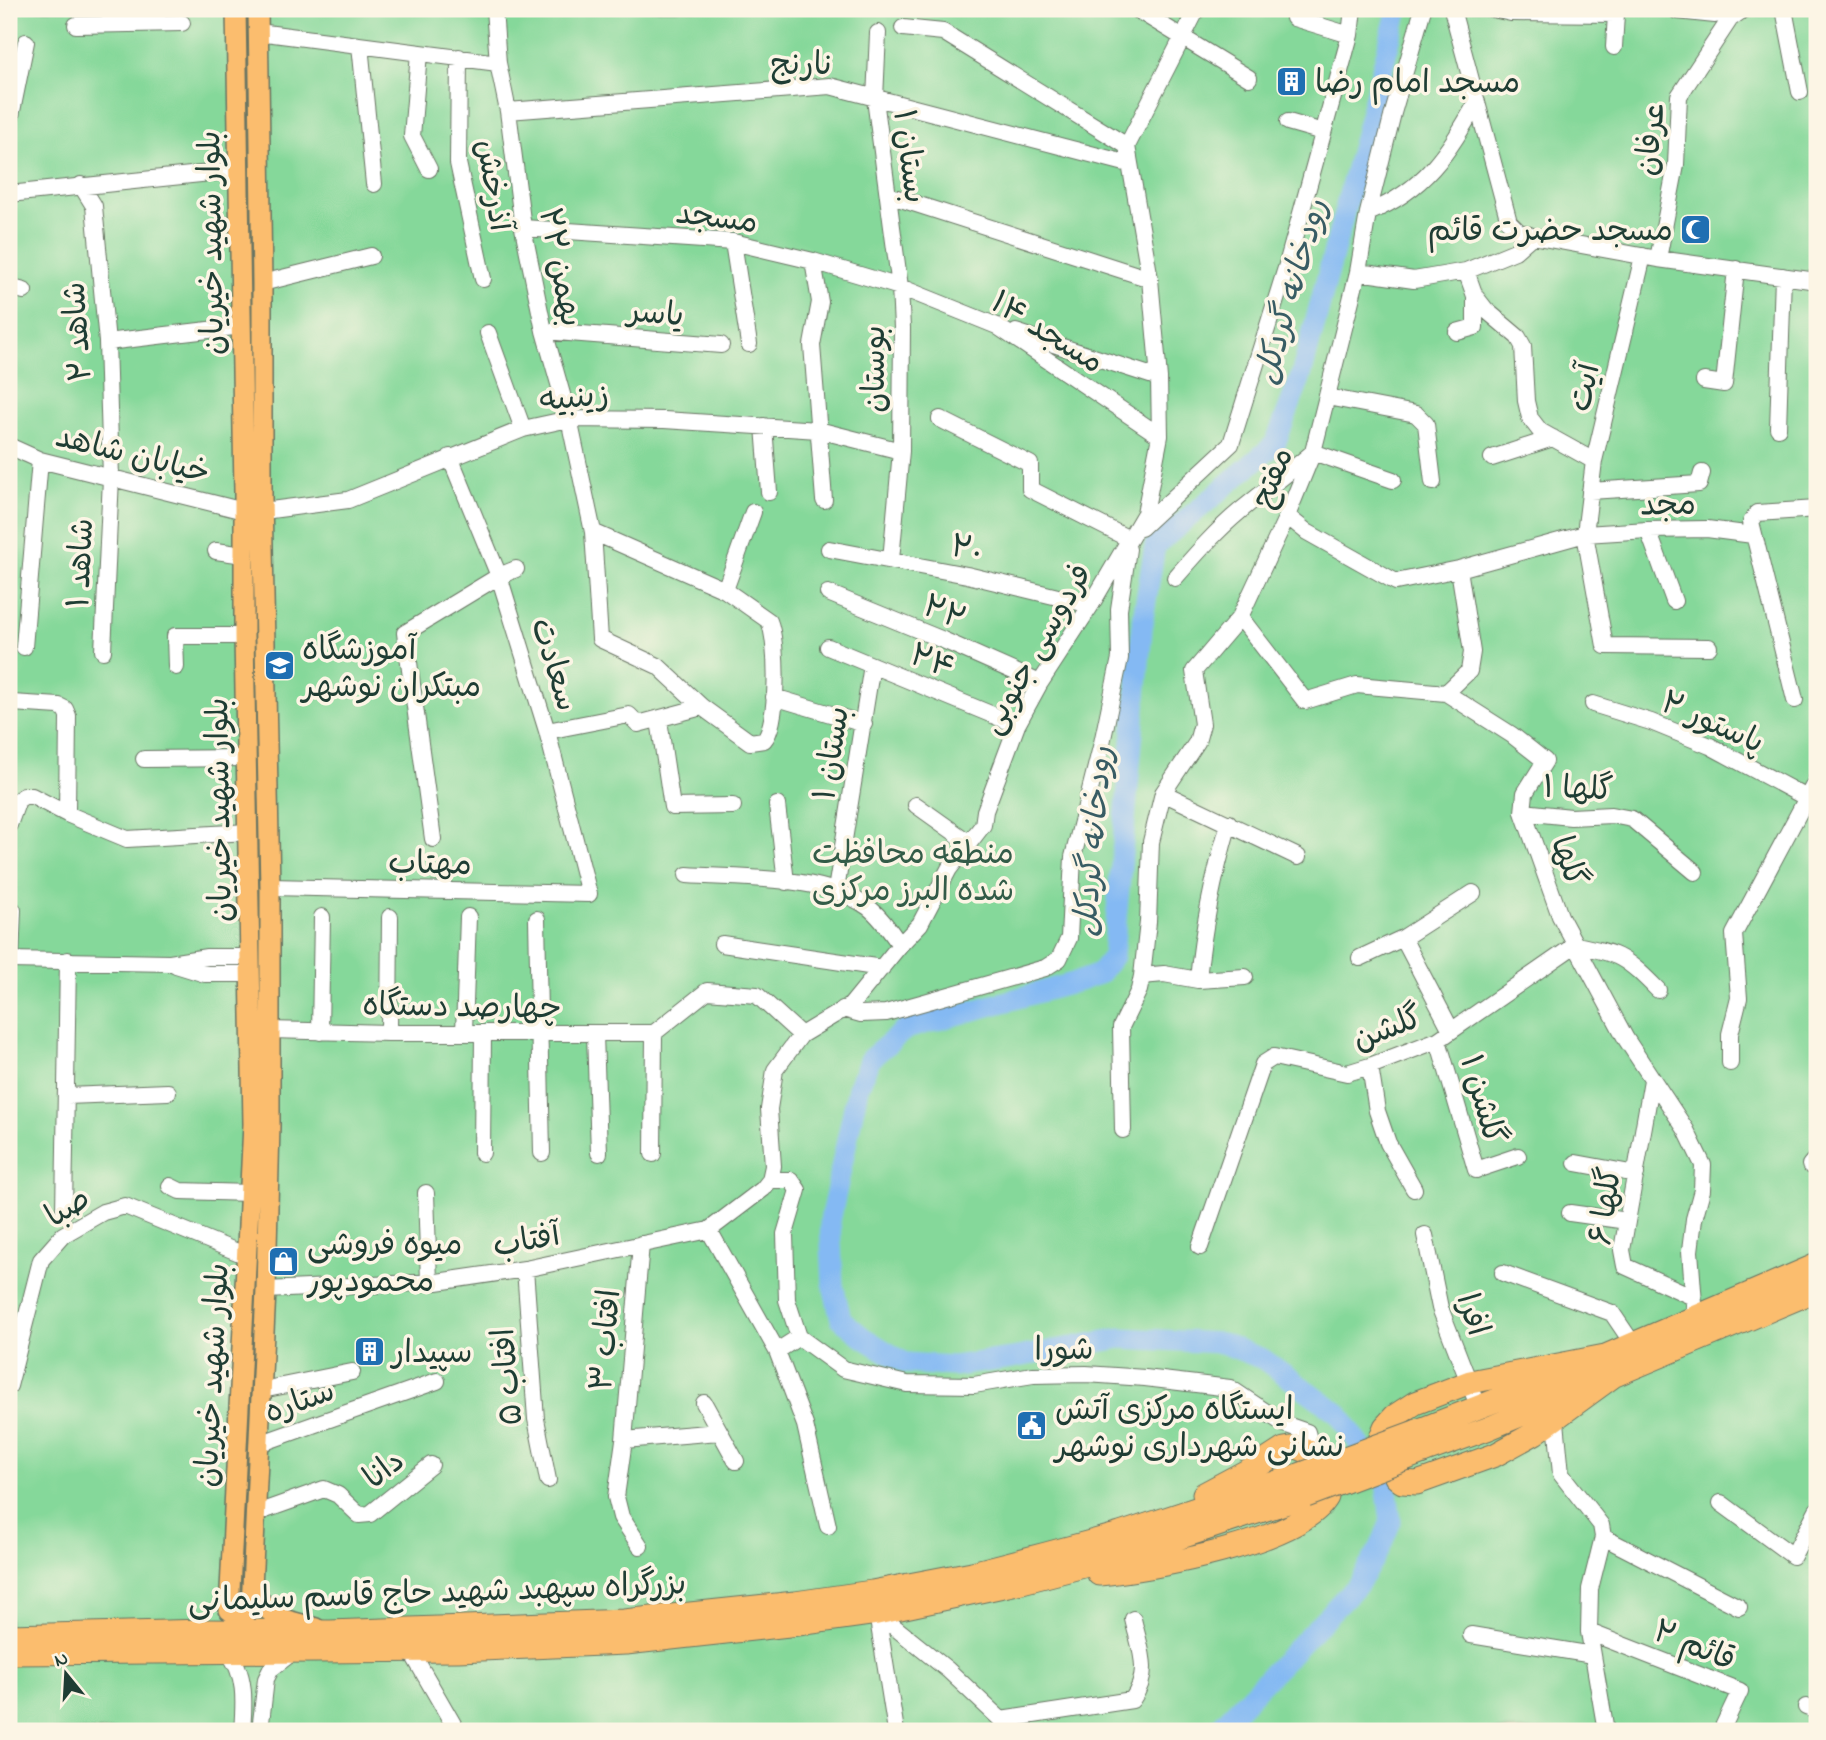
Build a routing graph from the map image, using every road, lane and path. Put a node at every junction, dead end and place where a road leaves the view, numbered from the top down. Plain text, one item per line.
1 (236, 9) edge
2 (258, 9) edge
3 (496, 9) edge
4 (1136, 9) edge
5 (1197, 9) edge
6 (1353, 9) edge
7 (1423, 9) edge
8 (1452, 9) edge
9 (1493, 9) edge
10 (1677, 9) edge
11 (1744, 9) edge
12 (1784, 9) edge
13 (1512, 11) edge
14 (1719, 14) edge
15 (115, 17) edge
16 (1294, 18) dead end
17 (182, 23) dead end
18 (76, 25) dead end
19 (902, 28) dead end
20 (258, 32) junction
21 (878, 33) dead end
22 (1350, 35) junction
23 (1183, 37) junction
24 (26, 42) dead end
25 (360, 45) junction
26 (1614, 47) dead end
27 (419, 53) junction
28 (459, 57) junction
29 (498, 63) junction
30 (1249, 78) dead end
31 (1800, 92) dead end
32 (875, 99) junction
33 (1477, 102) junction
34 (508, 111) junction
35 (1288, 122) dead end
36 (9, 126) edge
37 (1323, 132) junction
38 (1127, 146) junction
39 (1129, 164) junction
40 (429, 169) dead end
41 (239, 170) junction
42 (374, 184) dead end
43 (81, 185) junction
44 (9, 194) edge
45 (888, 195) junction
46 (1368, 213) junction
47 (523, 228) junction
48 (1532, 236) junction
49 (733, 242) junction
50 (371, 256) dead end
51 (1651, 257) junction
52 (813, 261) junction
53 (1735, 270) junction
54 (1466, 271) junction
55 (1358, 272) junction
56 (1783, 276) junction
57 (483, 279) dead end
58 (1150, 279) junction
59 (1817, 281) edge
60 (262, 283) junction
61 (900, 287) junction
62 (1475, 296) junction
63 (997, 326) junction
64 (242, 327) junction
65 (544, 331) junction
66 (1457, 332) dead end
67 (488, 333) dead end
68 (107, 342) junction
69 (749, 344) dead end
70 (721, 345) dead end
71 (1159, 378) junction
72 (1704, 381) dead end
73 (1327, 397) junction
74 (569, 419) junction
75 (940, 419) dead end
76 (764, 426) junction
77 (1778, 428) dead end
78 (523, 429) junction
79 (818, 430) junction
80 (1160, 436) junction
81 (1553, 438) junction
82 (9, 446) edge
83 (901, 451) junction
84 (1313, 452) junction
85 (450, 457) junction
86 (1492, 458) dead end
87 (40, 460) junction
88 (1594, 461) junction
89 (1702, 472) dead end
90 (111, 478) junction
91 (1393, 480) dead end
92 (1433, 482) dead end
93 (1590, 491) junction
94 (769, 492) dead end
95 (824, 500) dead end
96 (1817, 509) edge
97 (253, 511) junction
98 (752, 512) dead end
99 (1287, 516) junction
100 (1648, 530) junction
101 (593, 532) junction
102 (1585, 534) junction
103 (1753, 535) junction
104 (1129, 540) junction
105 (829, 549) dead end
106 (216, 551) dead end
107 (244, 555) junction
108 (891, 560) junction
109 (516, 569) dead end
110 (1459, 569) junction
111 (499, 576) junction
112 (1175, 578) dead end
113 (725, 590) junction
114 (828, 593) dead end
115 (1674, 601) dead end
116 (1091, 605) junction
117 (1240, 617) junction
118 (244, 636) junction
119 (24, 646) dead end
120 (828, 647) dead end
121 (1709, 647) dead end
122 (103, 650) dead end
123 (872, 666) junction
124 (176, 667) dead end
125 (1040, 682) junction
126 (1446, 693) junction
127 (774, 697) junction
128 (1795, 700) dead end
129 (12, 703) dead end
130 (1593, 704) dead end
131 (702, 707) junction
132 (659, 720) junction
133 (864, 724) junction
134 (1017, 724) junction
135 (547, 731) junction
136 (246, 758) junction
137 (144, 759) dead end
138 (1817, 779) edge
139 (1163, 793) junction
140 (1807, 798) junction
141 (778, 805) dead end
142 (916, 805) dead end
143 (733, 806) dead end
144 (1523, 812) junction
145 (66, 814) junction
146 (1229, 823) junction
147 (9, 825) edge
148 (248, 832) junction
149 (433, 839) dead end
150 (968, 842) junction
151 (1298, 857) dead end
152 (1695, 872) dead end
153 (687, 875) dead end
154 (786, 882) junction
155 (271, 887) junction
156 (836, 890) junction
157 (1473, 892) dead end
158 (589, 894) joint
159 (13, 910) dead end
160 (322, 917) dead end
161 (390, 917) dead end
162 (468, 917) dead end
163 (537, 919) dead end
164 (1403, 938) junction
165 (722, 944) dead end
166 (900, 945) junction
167 (1575, 945) junction
168 (1360, 958) dead end
169 (10, 960) edge
170 (68, 960) junction
171 (270, 965) junction
172 (250, 966) junction
173 (882, 968) junction
174 (1142, 976) junction
175 (1245, 977) dead end
176 (1198, 980) junction
177 (1658, 990) dead end
178 (844, 1009) junction
179 (269, 1030) junction
180 (320, 1032) junction
181 (389, 1032) junction
182 (464, 1032) junction
183 (483, 1033) junction
184 (538, 1033) junction
185 (654, 1033) junction
186 (595, 1034) junction
187 (801, 1035) junction
188 (1445, 1035) junction
189 (1730, 1063) dead end
190 (1370, 1066) junction
191 (1652, 1080) junction
192 (168, 1092) dead end
193 (67, 1096) junction
194 (1123, 1130) dead end
195 (482, 1153) dead end
196 (542, 1153) dead end
197 (599, 1153) dead end
198 (653, 1154) dead end
199 (1518, 1156) dead end
200 (1576, 1164) dead end
201 (1636, 1174) junction
202 (770, 1180) junction
203 (170, 1186) dead end
204 (1414, 1189) dead end
205 (250, 1193) junction
206 (426, 1193) dead end
207 (64, 1212) dead end
208 (1570, 1213) dead end
209 (1627, 1221) junction
210 (709, 1230) junction
211 (1425, 1235) dead end
212 (641, 1244) junction
213 (1200, 1247) dead end
214 (247, 1256) junction
215 (1817, 1265) edge
216 (525, 1269) junction
217 (1503, 1273) dead end
218 (429, 1282) junction
219 (266, 1290) junction
220 (1817, 1290) edge
221 (1694, 1306) junction
222 (799, 1337) junction
223 (1633, 1344) junction
224 (777, 1351) junction
225 (1611, 1365) junction
226 (352, 1372) dead end
227 (437, 1381) dead end
228 (1469, 1382) junction
229 (9, 1386) edge
230 (262, 1390) junction
231 (704, 1403) dead end
232 (1479, 1408) junction
233 (1555, 1408) junction
234 (1284, 1424) junction
235 (719, 1432) junction
236 (624, 1440) junction
237 (1419, 1442) junction
238 (260, 1444) junction
239 (1283, 1449) junction
240 (1313, 1454) junction
241 (736, 1461) dead end
242 (431, 1465) dead end
243 (548, 1480) dead end
244 (1303, 1485) junction
245 (1721, 1503) dead end
246 (1817, 1510) edge
247 (257, 1513) junction
248 (828, 1526) dead end
249 (1120, 1534) junction
250 (1603, 1537) junction
251 (640, 1546) dead end
252 (1022, 1582) junction
253 (253, 1588) junction
254 (1739, 1607) dead end
255 (229, 1610) junction
256 (877, 1613) junction
257 (1133, 1619) dead end
258 (206, 1631) junction
259 (330, 1632) junction
260 (1589, 1632) junction
261 (1471, 1635) dead end
262 (9, 1636) edge
263 (411, 1651) junction
264 (227, 1652) junction
265 (293, 1652) junction
266 (9, 1653) edge
267 (1593, 1655) junction
268 (242, 1725) edge
269 (261, 1726) edge
270 (1007, 1726) edge
271 (457, 1731) edge
272 (896, 1731) edge
273 (1606, 1731) edge
274 (1721, 1731) edge

1 - 41 main road, بلوار شهید خیریان
2 - 20 main road, بلوار شهید خیریان
3 - 29 street, ۲۲ بهمن
4 - 23 street
5 - 23 street
6 - 22 street
7 - 46 street, مفتح
8 - 33 street
9 - 13 street
10 - 14 street
11 - 14 street
12 - 31 street
13 - 26 street
14 - 51 street, عرفان
15 - 17 street
15 - 18 street
16 - 22 street
19 - 38 street
20 - 25 street
20 - 60 main road, بلوار شهید خیریان
21 - 32 street, بستان ۱
22 - 37 street
23 - 30 street
23 - 38 street
24 - 36 street
25 - 27 street
25 - 42 street
27 - 28 street
27 - 40 street
28 - 29 street
28 - 57 street, آذرخش
29 - 34 street, ۲۲ بهمن
32 - 34 street, نارنج
32 - 39 street, نارنج
32 - 45 street, بستان ۱
33 - 46 street
33 - 48 street
34 - 47 street, ۲۲ بهمن
35 - 37 street
37 - 104 street
38 - 39 street, فردوسی جنوبی
39 - 58 street, فردوسی جنوبی
41 - 43 street
41 - 64 main road, بلوار شهید خیریان
43 - 44 street
43 - 68 street, شاهد ۲
45 - 58 street
45 - 61 street, بستان ۱
46 - 55 street, مفتح
47 - 49 street, مسجد
47 - 65 street, ۲۲ بهمن
48 - 51 street
48 - 54 street
49 - 52 street, مسجد
49 - 69 street
50 - 60 street
51 - 53 street
51 - 88 street, آیت
52 - 61 street, مسجد
52 - 79 street
53 - 56 street
53 - 72 street
54 - 55 street
54 - 62 street
55 - 73 street, مفتح
56 - 59 street
56 - 77 street
58 - 71 street, فردوسی جنوبی
60 - 97 main road, بلوار شهید خیریان
61 - 63 street, مسجد ۱۴
61 - 83 street, بوستان
62 - 66 street
62 - 81 street
63 - 71 street
63 - 80 street, مسجد ۱۴
64 - 68 street
64 - 97 main road, بلوار شهید خیریان
65 - 70 street, یاسر
65 - 74 street, ۲۲ بهمن
67 - 78 street
68 - 90 street, شاهد ۲
71 - 80 street, فردوسی جنوبی
73 - 84 street, مفتح
73 - 92 street
74 - 76 street, زینبیه
74 - 78 street, زینبیه
74 - 101 street, ۲۲ بهمن
75 - 104 street
76 - 79 street, زینبیه
76 - 94 street
78 - 85 street, زینبیه
79 - 83 street, زینبیه
79 - 95 street
80 - 104 street, فردوسی جنوبی
81 - 86 street
81 - 88 street
82 - 87 street, خیابان شاهد
83 - 108 street, بوستان
84 - 91 street
84 - 99 street, مفتح
84 - 112 street
85 - 97 street, زینبیه
85 - 111 street, سعادت
87 - 90 street, خیابان شاهد
87 - 119 street
88 - 93 street, آیت
89 - 93 street
90 - 97 street, خیابان شاهد
90 - 122 street, شاهد ۱
93 - 102 street, آیت
96 - 103 street
97 - 107 main road, بلوار شهید خیریان
97 - 155 main road, بلوار شهید خیریان
98 - 113 street
99 - 110 street, مجد
99 - 117 street, مفتح
100 - 102 street, مجد
100 - 103 street, مجد
100 - 115 street
101 - 113 street, ۲۲ بهمن
101 - 131 street, ۲۲ بهمن
102 - 110 street, مجد
102 - 121 street, آیت
103 - 128 street
104 - 116 street, فردوسی جنوبی
104 - 178 street
105 - 108 street, ۲۰
106 - 107 street
107 - 118 main road, بلوار شهید خیریان
108 - 116 street, ۲۰
109 - 111 street
110 - 126 street
111 - 135 street, سعادت
111 - 149 street
113 - 127 street, ۲۲ بهمن
114 - 125 street, ۲۲
116 - 125 street, فردوسی جنوبی
117 - 126 street, گلها
117 - 139 street, مفتح
118 - 124 street
118 - 136 main road, بلوار شهید خیریان
120 - 123 street, ۲۴
123 - 133 street, بستان ۱
123 - 134 street, ۲۴
125 - 134 street, فردوسی جنوبی
126 - 144 street, گلها
127 - 131 street, ۲۲ بهمن
127 - 133 street
129 - 145 street
130 - 140 street, پاستور ۲
131 - 132 street
132 - 135 street
132 - 143 street
133 - 156 street, بستان ۱
134 - 150 street, فردوسی جنوبی
135 - 158 street, سعادت
136 - 137 street
136 - 148 main road, بلوار شهید خیریان
138 - 140 street
139 - 146 street
139 - 174 street, مفتح
140 - 189 street
141 - 154 street
142 - 150 street
144 - 152 street, گلها ۱
144 - 167 street, گلها
145 - 147 street
145 - 148 street
146 - 151 street
146 - 176 street
148 - 172 main road, بلوار شهید خیریان
150 - 166 street, فردوسی جنوبی
153 - 154 street
154 - 156 street
155 - 158 street, مهتاب
155 - 171 main road, بلوار شهید خیریان
156 - 166 street
157 - 164 street
159 - 169 street
160 - 180 street
161 - 181 street
162 - 182 street
163 - 184 street
164 - 168 street
164 - 188 street
165 - 173 street
166 - 173 street, فردوسی جنوبی
167 - 177 street
167 - 188 street, گلشن
167 - 191 street, گلها
169 - 170 street
170 - 172 street
170 - 193 street
171 - 172 main road
171 - 179 main road, بلوار شهید خیریان
172 - 205 main road, بلوار شهید خیریان
173 - 178 street, فردوسی جنوبی
174 - 176 street
174 - 194 street, مفتح
175 - 176 street
178 - 187 street, فردوسی جنوبی
179 - 180 street, چهارصد دستگاه
179 - 219 main road, بلوار شهید خیریان
180 - 181 street, چهارصد دستگاه
181 - 182 street, چهارصد دستگاه
182 - 183 street, چهارصد دستگاه
183 - 184 street, چهارصد دستگاه
183 - 195 street
184 - 186 street, چهارصد دستگاه
184 - 196 street
185 - 186 street, چهارصد دستگاه
185 - 187 street
185 - 198 street
186 - 197 street
187 - 202 street, فردوسی جنوبی
188 - 190 street, گلشن
188 - 199 street, گلشن ۱
190 - 204 street
190 - 213 street, گلشن
191 - 201 street, گلها ۶
191 - 221 street, گلها
192 - 193 street
193 - 207 street
200 - 201 street
201 - 209 street, گلها ۶
202 - 210 street
202 - 222 street
203 - 205 street
205 - 214 main road, بلوار شهید خیریان
206 - 218 street
208 - 209 street
209 - 221 street, گلها ۶
210 - 212 street, آفتاب
210 - 224 street
211 - 228 street, افرا
212 - 216 street, آفتاب
212 - 236 street, افتاب ۳
214 - 229 street, صبا
214 - 255 main road, بلوار شهید خیریان
215 - 221 highway, بزرگراه سپهبد شهید حاج قاسم سلیمانی
216 - 218 street, آفتاب
216 - 243 street, افتاب ۵
217 - 223 street
218 - 219 street, آفتاب
219 - 230 main road, بلوار شهید خیریان
220 - 225 highway, بزرگراه سپهبد شهید حاج قاسم سلیمانی
221 - 223 highway, بزرگراه سپهبد شهید حاج قاسم سلیمانی
222 - 224 street
222 - 234 street, شورا
223 - 225 highway, بزرگراه سپهبد شهید حاج قاسم سلیمانی
224 - 248 street
225 - 228 highway
225 - 232 highway, بزرگراه سپهبد شهید حاج قاسم سلیمانی
225 - 233 highway, بزرگراه سپهبد شهید حاج قاسم سلیمانی
226 - 230 street
227 - 238 street, ستاره
228 - 232 street, افرا
228 - 233 highway
230 - 238 main road, بلوار شهید خیریان
231 - 235 street
232 - 237 highway, بزرگراه سپهبد شهید حاج قاسم سلیمانی
233 - 237 highway, بزرگراه سپهبد شهید حاج قاسم سلیمانی
233 - 250 street
234 - 239 street
234 - 240 street, شورا
235 - 236 street
235 - 241 street
236 - 251 street, افتاب ۳
237 - 244 highway, بزرگراه سپهبد شهید حاج قاسم سلیمانی, bridge
238 - 247 main road, بلوار شهید خیریان
239 - 240 highway
239 - 249 highway
240 - 252 highway
242 - 247 street, دانا
244 - 249 highway, بزرگراه سپهبد شهید حاج قاسم سلیمانی
244 - 252 highway, بزرگراه سپهبد شهید حاج قاسم سلیمانی
245 - 246 street
247 - 253 main road, بلوار شهید خیریان
249 - 259 highway, بزرگراه سپهبد شهید حاج قاسم سلیمانی
250 - 254 street
250 - 260 street
252 - 256 highway, بزرگراه سپهبد شهید حاج قاسم سلیمانی
253 - 255 main road, بلوار شهید خیریان
253 - 259 main road
255 - 258 main road
256 - 263 highway, بزرگراه سپهبد شهید حاج قاسم سلیمانی
256 - 270 street
256 - 272 street
257 - 270 street
258 - 259 highway, بزرگراه سپهبد شهید حاج قاسم سلیمانی
258 - 262 highway, بزرگراه سپهبد شهید حاج قاسم سلیمانی
260 - 267 street
260 - 274 street, قائم ۲
261 - 267 street
263 - 265 highway, بزرگراه سپهبد شهید حاج قاسم سلیمانی
263 - 271 street
264 - 265 highway, بزرگراه سپهبد شهید حاج قاسم سلیمانی
264 - 266 highway, بزرگراه سپهبد شهید حاج قاسم سلیمانی
264 - 268 street
265 - 269 street
267 - 273 street
268 - 269 street

